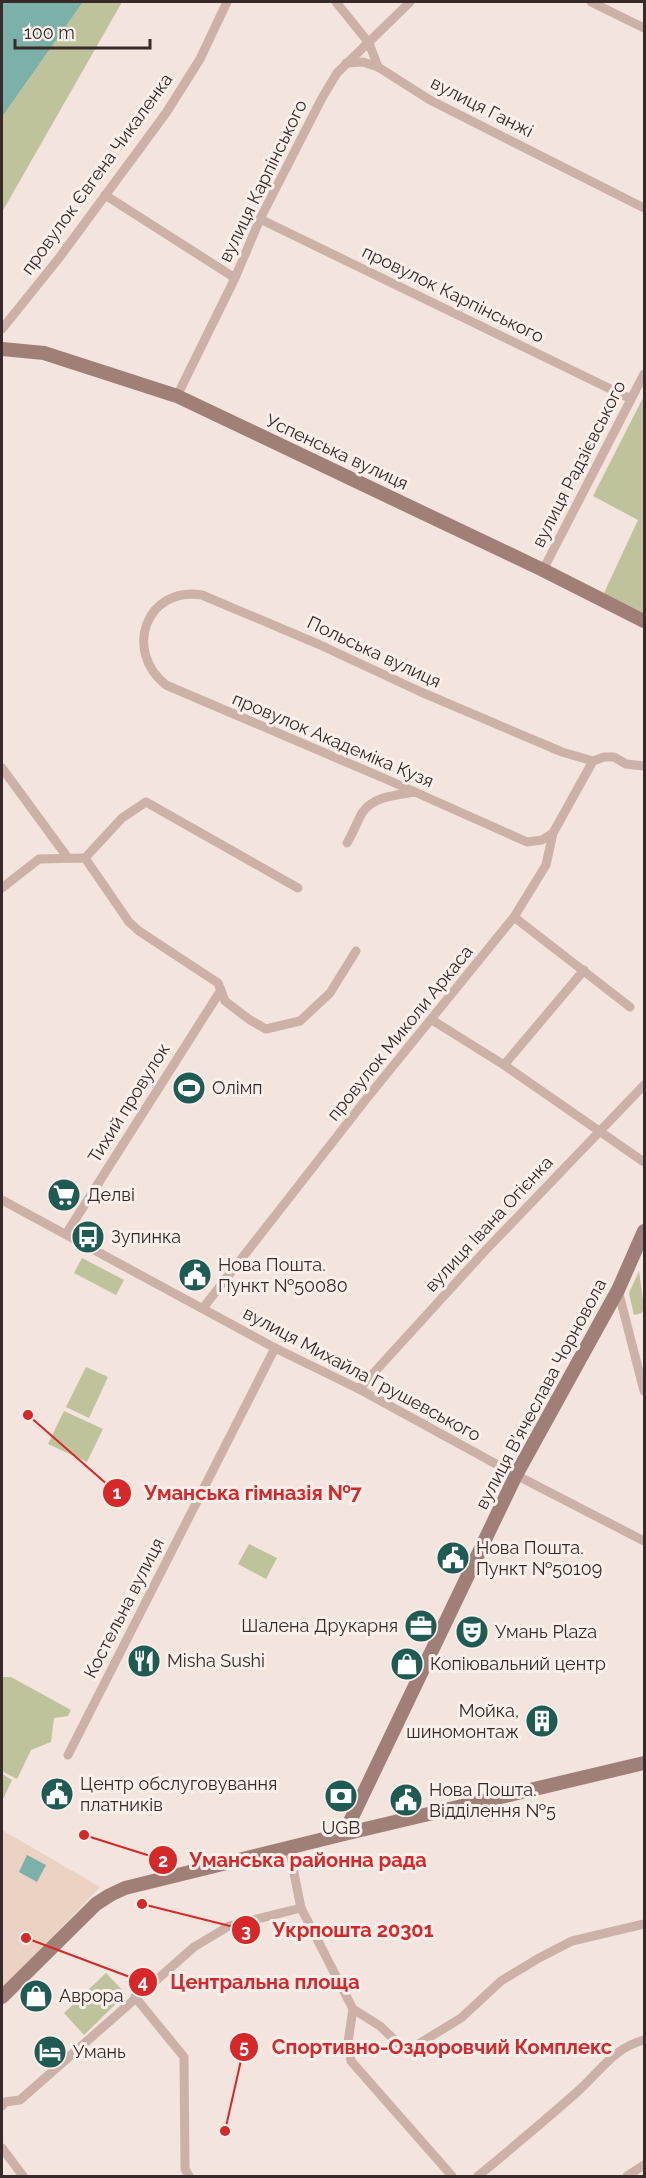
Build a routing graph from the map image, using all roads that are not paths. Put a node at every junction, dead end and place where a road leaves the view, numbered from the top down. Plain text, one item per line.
1 (226, 2) edge
2 (336, 2) edge
3 (410, 2) edge
4 (591, 2) edge
5 (645, 28) edge
6 (369, 43) junction
7 (346, 63) junction
8 (378, 67) junction
9 (105, 195) junction
10 (645, 208) edge
11 (260, 219) junction
12 (235, 278) junction
13 (2, 329) edge
14 (2, 349) edge
15 (645, 374) edge
16 (177, 396) junction
17 (631, 399) junction
18 (543, 570) junction
19 (645, 621) edge
20 (148, 622) joint
21 (593, 761) junction
22 (645, 766) edge
23 (2, 768) edge
24 (415, 792) junction
25 (553, 832) junction
26 (347, 843) dead end
27 (68, 858) junction
28 (85, 858) junction
29 (2, 888) edge
30 (298, 888) dead end
31 (514, 917) junction
32 (356, 951) dead end
33 (584, 969) junction
34 (221, 990) junction
35 (630, 1007) dead end
36 (432, 1020) junction
37 (504, 1065) junction
38 (645, 1085) edge
39 (601, 1131) junction
40 (645, 1162) edge
41 (2, 1200) edge
42 (645, 1231) edge
43 (66, 1234) junction
44 (618, 1290) junction
45 (203, 1308) junction
46 (275, 1347) junction
47 (359, 1389) junction
48 (645, 1390) edge
49 (516, 1475) junction
50 (645, 1541) edge
51 (68, 1755) dead end
52 (645, 1763) edge
53 (344, 1834) junction
54 (289, 1848) junction
55 (300, 1908) junction
56 (645, 1924) edge
57 (2, 1997) edge
58 (135, 1997) junction
59 (353, 2009) junction
60 (645, 2040) edge
61 (3, 2102) edge
62 (2, 2148) edge
63 (645, 2165) edge
64 (187, 2173) edge
65 (23, 2176) edge
66 (178, 2176) edge
67 (452, 2176) edge
68 (478, 2176) edge
69 (627, 2176) edge

1 - 9 street, провулок Євгена Чикаленка
2 - 6 street
3 - 6 street, вулиця Карпінського
4 - 5 street
6 - 7 street, вулиця Карпінського
6 - 8 street
7 - 8 street
7 - 11 street, вулиця Карпінського
8 - 10 street, вулиця Ганжі
9 - 12 street
9 - 13 street, провулок Євгена Чикаленка
11 - 12 street, вулиця Карпінського
11 - 17 street, провулок Карпінського
12 - 16 street, вулиця Карпінського
14 - 16 street, Успенська вулиця
15 - 17 street, вулиця Радзієвського
16 - 18 street, Успенська вулиця
17 - 18 street, вулиця Радзієвського
18 - 19 street, Успенська вулиця
20 - 21 street, Польська вулиця
20 - 24 street, провулок Академіка Кузя
21 - 22 street
21 - 25 street, провулок Миколи Аркаса
23 - 27 street
24 - 25 street, провулок Академіка Кузя
24 - 26 street
25 - 31 street, провулок Миколи Аркаса
27 - 28 street
27 - 29 street
28 - 30 street
28 - 34 street
31 - 33 street
31 - 36 street, провулок Миколи Аркаса
32 - 34 street
33 - 35 street
33 - 37 street
34 - 43 street, Тихий провулок
36 - 37 street
36 - 45 street, провулок Миколи Аркаса
37 - 39 street
38 - 39 street, вулиця Івана Огієнка
39 - 40 street
39 - 47 street, вулиця Івана Огієнка
41 - 43 street, вулиця Михайла Грушевського
42 - 44 street, вулиця В’ячеслава Чорновола
43 - 45 street, вулиця Михайла Грушевського
44 - 48 street
44 - 49 street, вулиця В’ячеслава Чорновола
45 - 46 street, вулиця Михайла Грушевського
46 - 47 street, вулиця Михайла Грушевського
46 - 51 street, Костельна вулиця
47 - 49 street, вулиця Михайла Грушевського
49 - 50 street, вулиця Михайла Грушевського
49 - 53 street, вулиця В’ячеслава Чорновола
52 - 53 street
53 - 54 street
54 - 55 street
54 - 57 street
55 - 58 street
55 - 59 street
56 - 59 street
58 - 61 street
58 - 64 street
59 - 67 street
60 - 68 street
62 - 65 street
63 - 69 street
64 - 66 street

